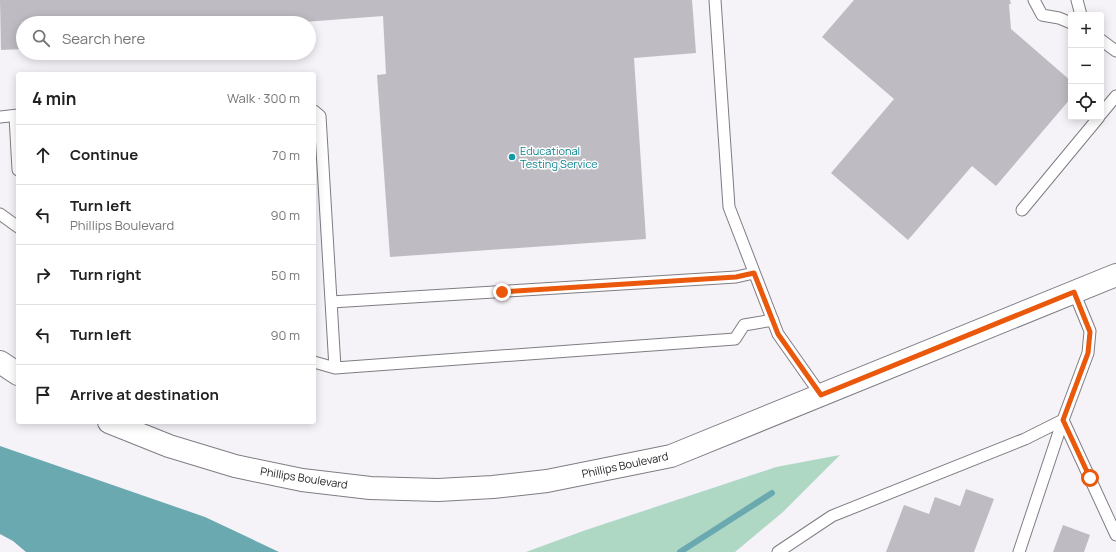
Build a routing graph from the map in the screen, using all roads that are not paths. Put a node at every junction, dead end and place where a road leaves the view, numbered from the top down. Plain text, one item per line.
1 (716, 0) edge
2 (1034, 0) edge
3 (1077, 0) edge
4 (1081, 12) edge
5 (1068, 22) edge
6 (1104, 42) edge
7 (1116, 51) edge
8 (1116, 96) edge
9 (1104, 110) edge
10 (316, 113) edge
11 (16, 116) edge
12 (0, 117) edge
13 (1096, 120) edge
14 (1022, 210) dead end
15 (0, 214) edge
16 (16, 225) edge
17 (754, 273) junction
18 (1116, 275) edge
19 (1074, 292) junction
20 (331, 302) junction
21 (773, 320) junction
22 (0, 362) edge
23 (316, 363) edge
24 (335, 368) junction
25 (16, 373) edge
26 (821, 395) junction
27 (1063, 420) junction
28 (114, 424) edge
29 (1116, 535) edge
30 (778, 552) edge
31 (1019, 552) edge

1 - 17 lane
2 - 5 lane
3 - 4 lane
6 - 7 lane
8 - 9 lane
10 - 20 lane
11 - 12 lane
13 - 14 lane
15 - 16 lane
17 - 20 lane
17 - 21 lane
18 - 19 street, Phillips Boulevard
19 - 26 street, Phillips Boulevard
19 - 27 lane
20 - 24 lane
21 - 24 lane
21 - 26 lane
22 - 25 street
23 - 24 lane
26 - 28 street, Phillips Boulevard
27 - 29 lane
27 - 30 lane
27 - 31 lane

